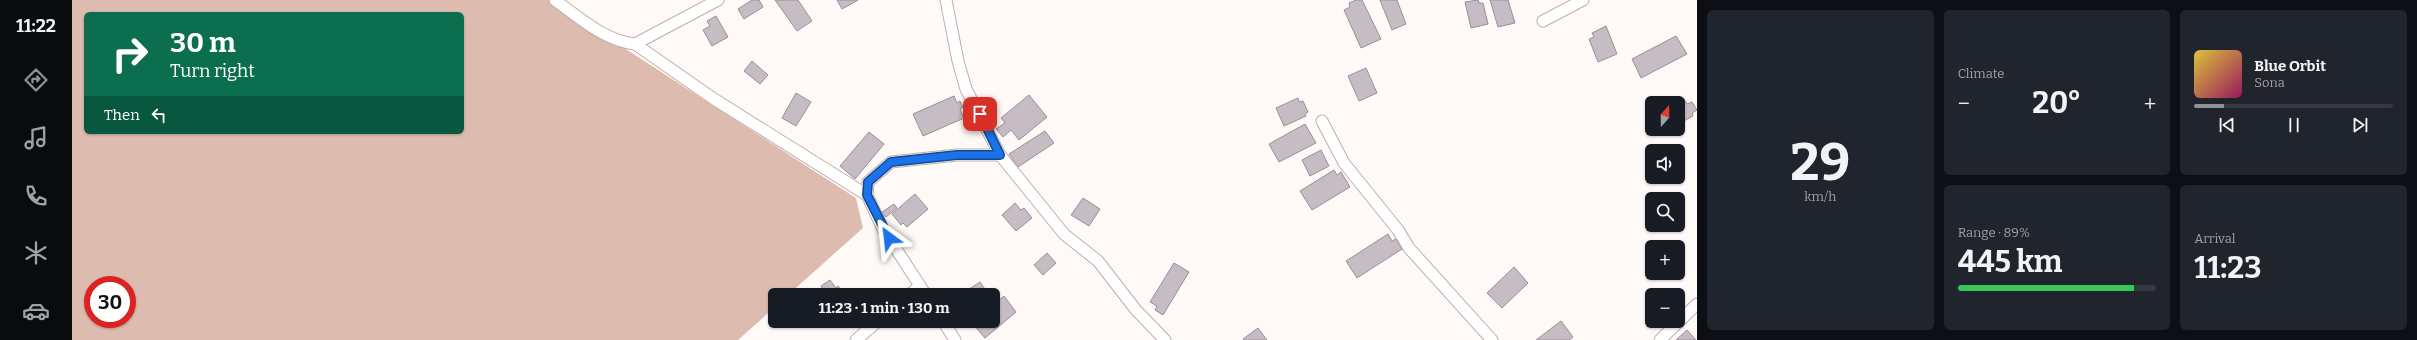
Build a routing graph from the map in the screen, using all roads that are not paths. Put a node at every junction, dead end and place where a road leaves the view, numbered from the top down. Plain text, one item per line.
1 (555, 0) edge
2 (718, 0) edge
3 (946, 0) edge
4 (1583, 0) edge
5 (701, 4) edge
6 (1543, 21) dead end
7 (635, 44) junction
8 (1322, 122) dead end
9 (1000, 155) junction
10 (867, 195) junction
11 (922, 288) edge
12 (1697, 304) edge
13 (870, 328) edge
14 (947, 328) edge
15 (1490, 339) edge
16 (856, 340) edge
17 (955, 340) edge
18 (1165, 340) edge
19 (1660, 340) edge

1 - 7 street
2 - 5 street
3 - 9 street
4 - 6 street
5 - 7 street
7 - 10 street
8 - 15 street
9 - 10 street
9 - 18 street
10 - 11 street
12 - 19 street
13 - 16 street
14 - 17 street

